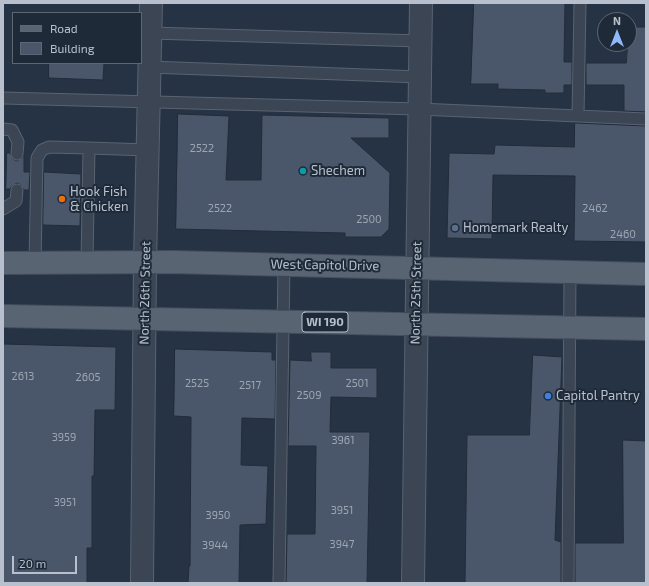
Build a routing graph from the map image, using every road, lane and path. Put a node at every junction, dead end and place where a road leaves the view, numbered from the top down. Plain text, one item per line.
1 (151, 3) edge
2 (421, 3) edge
3 (580, 3) edge
4 (150, 34) junction
5 (420, 41) junction
6 (150, 67) junction
7 (420, 77) junction
8 (3, 98) edge
9 (149, 103) junction
10 (419, 110) junction
11 (578, 116) junction
12 (646, 119) edge
13 (3, 130) edge
14 (89, 148) junction
15 (148, 150) junction
16 (17, 154) dead end
17 (17, 190) dead end
18 (3, 209) edge
19 (87, 262) junction
20 (145, 262) junction
21 (3, 263) edge
22 (35, 264) junction
23 (284, 265) junction
24 (416, 268) junction
25 (570, 272) junction
26 (646, 274) edge
27 (3, 316) edge
28 (145, 318) junction
29 (283, 321) junction
30 (416, 323) junction
31 (570, 327) junction
32 (646, 329) edge
33 (142, 583) edge
34 (279, 583) edge
35 (413, 583) edge
36 (568, 583) edge

1 - 4 street, North 26th Street
2 - 5 street, North 25th Street
3 - 11 lane
4 - 5 lane
4 - 6 street, North 26th Street
5 - 7 street, North 25th Street
6 - 7 lane
6 - 9 street, North 26th Street
7 - 10 street, North 25th Street
8 - 9 lane
9 - 10 lane
9 - 15 street, North 26th Street
10 - 11 lane
10 - 24 street, North 25th Street
11 - 12 lane
13 - 16 lane
14 - 15 lane
14 - 19 lane
14 - 22 lane
15 - 20 street, North 26th Street
17 - 18 lane
19 - 20 main road, West Capitol Drive
19 - 22 main road, West Capitol Drive
20 - 23 main road, West Capitol Drive
20 - 28 street, North 26th Street
21 - 22 main road, West Capitol Drive
23 - 24 main road, West Capitol Drive
23 - 29 lane
24 - 25 main road, West Capitol Drive
24 - 30 street, North 25th Street
25 - 26 main road, West Capitol Drive
25 - 31 lane
27 - 28 main road, WI 190
28 - 29 main road, WI 190
28 - 33 street, North 26th Street
29 - 30 main road, WI 190
29 - 34 lane
30 - 31 main road, WI 190
30 - 35 street, North 25th Street
31 - 32 main road, WI 190
31 - 36 lane

